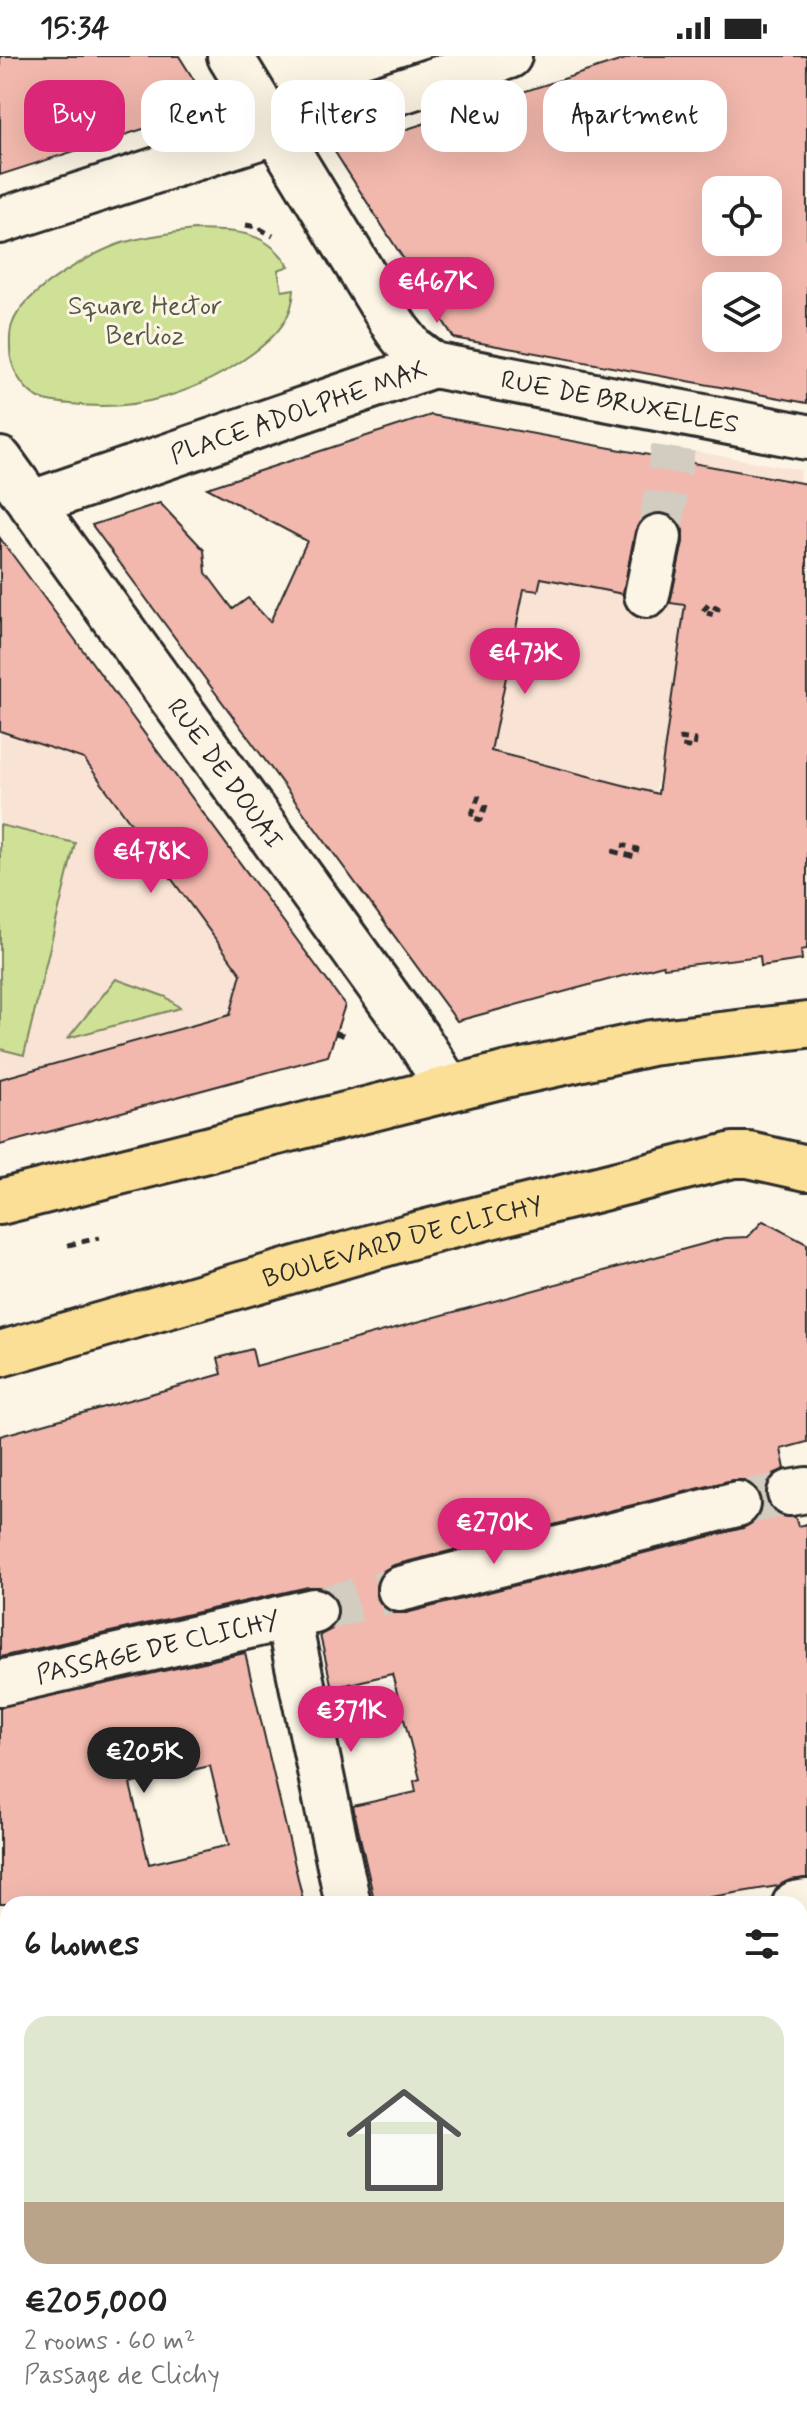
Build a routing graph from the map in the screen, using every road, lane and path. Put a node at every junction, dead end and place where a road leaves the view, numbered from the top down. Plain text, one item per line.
1 (230, 56) edge
2 (509, 56) edge
3 (405, 89) edge
4 (271, 123) edge
5 (271, 133) edge
6 (289, 152) edge
7 (0, 221) edge
8 (246, 225) dead end
9 (273, 236) dead end
10 (433, 365) junction
11 (807, 437) edge
12 (0, 460) edge
13 (32, 503) junction
14 (659, 537) tunnel mouth
15 (647, 595) dead end
16 (679, 738) dead end
17 (682, 746) dead end
18 (479, 795) dead end
19 (487, 802) dead end
20 (622, 845) dead end
21 (612, 851) dead end
22 (807, 1025) edge
23 (336, 1033) dead end
24 (346, 1036) dead end
25 (448, 1087) junction
26 (807, 1168) edge
27 (0, 1202) edge
28 (99, 1238) dead end
29 (68, 1245) dead end
30 (0, 1354) edge
31 (737, 1504) tunnel mouth
32 (400, 1589) tunnel mouth
33 (0, 1683) edge
34 (347, 1896) edge

1 - 4 street, PLACE ADOLPHE MAX
2 - 3 street
5 - 7 street
6 - 10 street, PLACE ADOLPHE MAX
8 - 9 path
10 - 11 street, RUE DE BRUXELLES
10 - 13 street, PLACE ADOLPHE MAX
12 - 13 street, RUE DE DOUAI
13 - 25 street, RUE DE DOUAI
14 - 15 street
16 - 17 path
18 - 19 path
20 - 21 path
22 - 25 main road
23 - 24 path
25 - 27 main road
26 - 30 main road, BOULEVARD DE CLICHY
28 - 29 path
31 - 32 street
33 - 34 street, PASSAGE DE CLICHY

